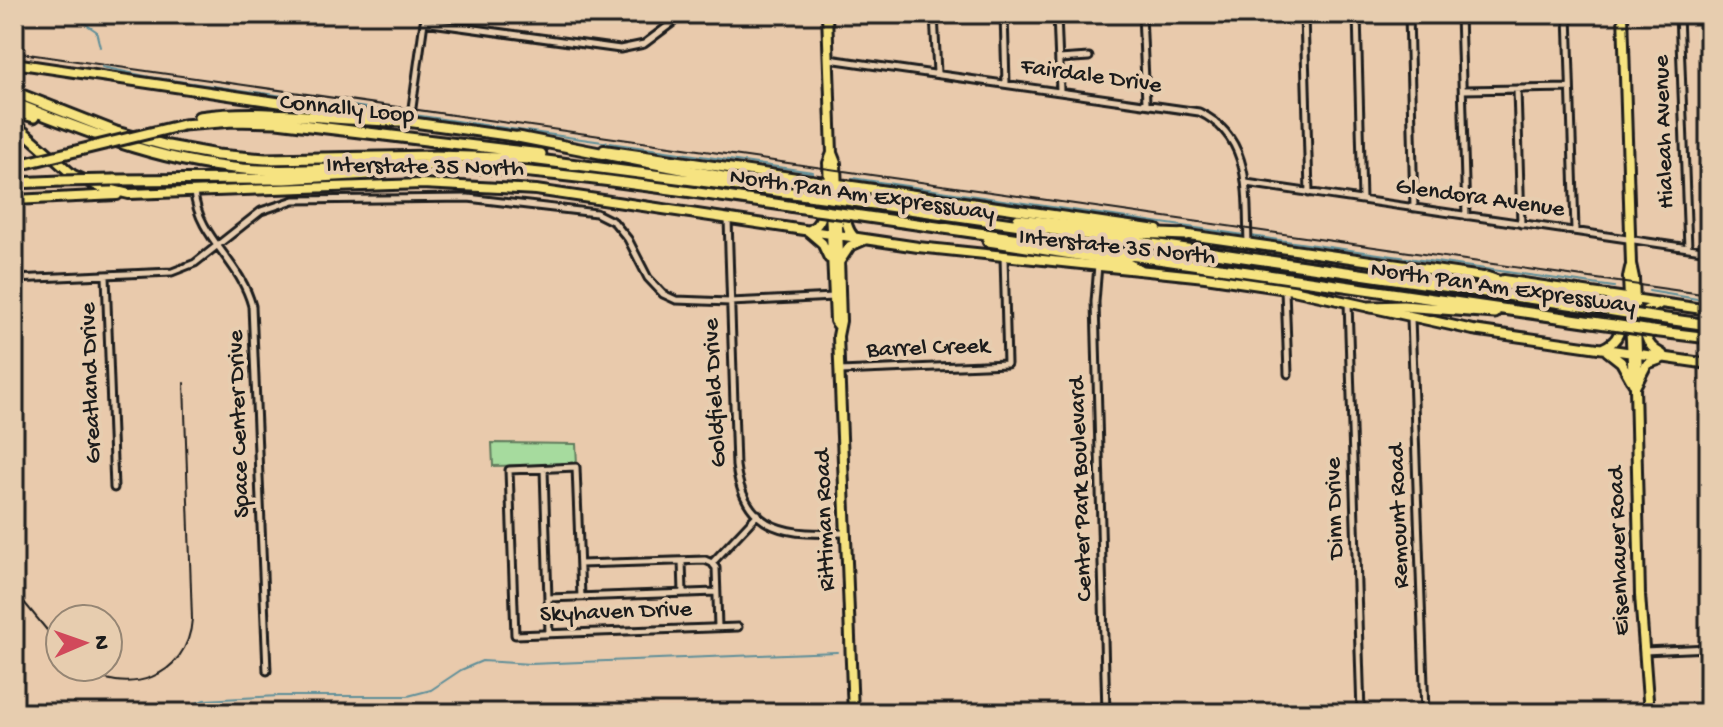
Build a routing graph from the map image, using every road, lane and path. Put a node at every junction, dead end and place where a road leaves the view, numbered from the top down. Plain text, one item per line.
1 (684, 14) edge
2 (827, 14) edge
3 (934, 14) edge
4 (1004, 14) edge
5 (1057, 14) edge
6 (1142, 14) edge
7 (1304, 14) edge
8 (1357, 14) edge
9 (1409, 14) edge
10 (1460, 14) edge
11 (1568, 14) edge
12 (1623, 14) edge
13 (1679, 14) edge
14 (1089, 57) dead end
15 (829, 59) junction
16 (1059, 59) junction
17 (14, 63) edge
18 (937, 73) junction
19 (1006, 83) junction
20 (1570, 88) junction
21 (1517, 89) junction
22 (1463, 90) junction
23 (1060, 91) junction
24 (14, 92) edge
25 (14, 103) edge
26 (1146, 103) junction
27 (14, 111) edge
28 (410, 118) junction
29 (14, 123) edge
30 (183, 123) junction
31 (518, 137) junction
32 (168, 158) junction
33 (18, 165) edge
34 (832, 166) junction
35 (518, 170) junction
36 (678, 177) junction
37 (811, 179) junction
38 (14, 183) edge
39 (833, 183) junction
40 (1246, 183) junction
41 (859, 187) junction
42 (194, 192) junction
43 (1309, 193) junction
44 (129, 194) junction
45 (815, 196) junction
46 (14, 200) edge
47 (1362, 200) junction
48 (1414, 208) junction
49 (956, 214) junction
50 (1466, 216) junction
51 (728, 218) junction
52 (1521, 224) junction
53 (938, 228) junction
54 (807, 229) junction
55 (1575, 230) junction
56 (834, 234) junction
57 (1186, 235) junction
58 (1247, 238) junction
59 (860, 239) junction
60 (1630, 240) junction
61 (217, 245) junction
62 (1688, 248) junction
63 (1709, 251) edge
64 (1004, 257) junction
65 (1098, 264) junction
66 (836, 268) junction
67 (1138, 269) junction
68 (106, 276) junction
69 (1486, 277) junction
70 (1631, 277) junction
71 (14, 279) edge
72 (1285, 289) junction
73 (1606, 294) junction
74 (834, 297) junction
75 (1632, 298) junction
76 (730, 302) junction
77 (1348, 302) junction
78 (1667, 304) junction
79 (1576, 305) junction
80 (1370, 307) junction
81 (1709, 310) edge
82 (1411, 318) junction
83 (1610, 325) junction
84 (1709, 325) edge
85 (838, 326) junction
86 (1709, 341) edge
87 (1603, 349) junction
88 (1634, 352) junction
89 (1670, 358) junction
90 (1709, 364) edge
91 (840, 371) junction
92 (1288, 374) dead end
93 (1635, 384) junction
94 (544, 469) junction
95 (114, 488) dead end
96 (758, 514) junction
97 (846, 533) junction
98 (682, 561) junction
99 (712, 563) junction
100 (580, 564) junction
101 (716, 592) junction
102 (683, 593) junction
103 (581, 597) junction
104 (548, 598) junction
105 (718, 627) junction
106 (738, 627) dead end
107 (549, 633) junction
108 (1709, 648) edge
109 (1643, 651) junction
110 (267, 671) dead end
111 (853, 713) edge
112 (1106, 713) edge
113 (1361, 713) edge
114 (1425, 713) edge
115 (1649, 713) edge

1 - 28 street
2 - 15 main road, Rittiman Road
3 - 18 street
4 - 19 street
5 - 16 street
6 - 26 street
7 - 43 street
8 - 47 street
9 - 48 street
10 - 22 street
11 - 20 street
12 - 60 main road, Eisenhauer Road
13 - 62 street, Hialeah Avenue
14 - 16 street
15 - 18 street, Fairdale Drive
15 - 34 main road, Rittiman Road
16 - 23 street
17 - 28 main road, Interstate 35 North
18 - 19 street, Fairdale Drive
19 - 23 street, Fairdale Drive
20 - 21 street
20 - 55 street
21 - 22 street
21 - 52 street
22 - 50 street
23 - 26 street, Fairdale Drive
24 - 36 highway, North Pan Am Expressway
25 - 32 highway, North Pan Am Expressway
26 - 40 street, Fairdale Drive
27 - 32 highway
28 - 30 highway
28 - 31 main road, Interstate 35 North
29 - 44 main road, Interstate 35 North
30 - 33 highway, Connally Loop, bridge
30 - 36 highway, Connally Loop
31 - 37 main road, Interstate 35 North
31 - 45 highway
32 - 35 highway, North Pan Am Expressway
34 - 37 main road
34 - 39 main road, Rittiman Road
34 - 41 main road
35 - 38 highway, bridge
35 - 53 highway, North Pan Am Expressway, bridge
36 - 45 highway, North Pan Am Expressway
37 - 39 main road, Interstate 35 North
37 - 54 main road
39 - 41 main road, Interstate 35 North
39 - 56 main road, Rittiman Road
40 - 43 street, Glendora Avenue
40 - 58 street, Fairdale Drive
41 - 57 main road, Interstate 35 North
41 - 59 main road
42 - 44 main road, Interstate 35 North
42 - 51 main road, Interstate 35 North
42 - 61 street, Space Center Drive
43 - 47 street, Glendora Avenue
44 - 46 main road
45 - 49 highway, North Pan Am Expressway, bridge
47 - 48 street, Glendora Avenue
48 - 50 street, Glendora Avenue
49 - 57 highway
49 - 79 highway, North Pan Am Expressway
50 - 52 street, Glendora Avenue
51 - 54 main road, Interstate 35 North
51 - 76 street, Goldfield Drive
52 - 55 street, Glendora Avenue
53 - 67 highway
53 - 83 highway, North Pan Am Expressway
54 - 56 main road, Interstate 35 North
54 - 66 main road
55 - 60 street, Glendora Avenue
56 - 59 main road, Interstate 35 North
56 - 66 main road, Rittiman Road
57 - 58 main road, Interstate 35 North
58 - 69 main road, Interstate 35 North
59 - 64 main road, Interstate 35 North
59 - 66 main road
60 - 62 street, Glendora Avenue
60 - 70 main road, Eisenhauer Road
61 - 68 street
61 - 76 street
61 - 110 street, Space Center Drive
62 - 63 street, Glendora Avenue
64 - 65 main road, Interstate 35 North
64 - 91 street, Barrel Creek
65 - 67 main road, Interstate 35 North
65 - 112 street, Center Park Boulevard
66 - 74 main road, Rittiman Road
66 - 85 main road, Rittiman Road
67 - 72 main road, Interstate 35 North
68 - 71 street
68 - 95 street, Greatland Drive
69 - 73 main road, Interstate 35 North
69 - 79 highway
70 - 73 main road
70 - 75 main road, Eisenhauer Road
70 - 78 main road
72 - 77 main road, Interstate 35 North
72 - 92 street
73 - 75 main road, Interstate 35 North
73 - 87 main road
74 - 76 street
74 - 85 main road, Rittiman Road
75 - 78 main road, Interstate 35 North
75 - 88 main road, Eisenhauer Road
76 - 96 street, Goldfield Drive
77 - 80 main road, Interstate 35 North
77 - 113 street, Dinn Drive
78 - 81 main road, Interstate 35 North
78 - 89 main road
79 - 84 highway, North Pan Am Expressway, bridge
80 - 82 main road, Interstate 35 North
80 - 83 highway
82 - 87 main road, Interstate 35 North
82 - 114 street, Remount Road
83 - 86 highway, North Pan Am Expressway, bridge
85 - 91 main road, Rittiman Road
87 - 88 main road, Interstate 35 North
87 - 93 main road
88 - 89 main road, Interstate 35 North
88 - 93 main road, Eisenhauer Road
89 - 90 main road, Interstate 35 North
89 - 93 main road
91 - 97 main road, Rittiman Road
93 - 109 main road, Eisenhauer Road
94 - 100 street
94 - 104 street
94 - 107 street, Skyhaven Drive
96 - 97 street
96 - 99 street
97 - 111 main road, Rittiman Road
98 - 99 street
98 - 100 street
98 - 102 street
99 - 101 street
100 - 103 street
101 - 102 street
101 - 105 street
102 - 103 street
103 - 104 street
104 - 107 street
105 - 106 street, Skyhaven Drive
105 - 107 street, Skyhaven Drive
108 - 109 street
109 - 115 main road, Eisenhauer Road

